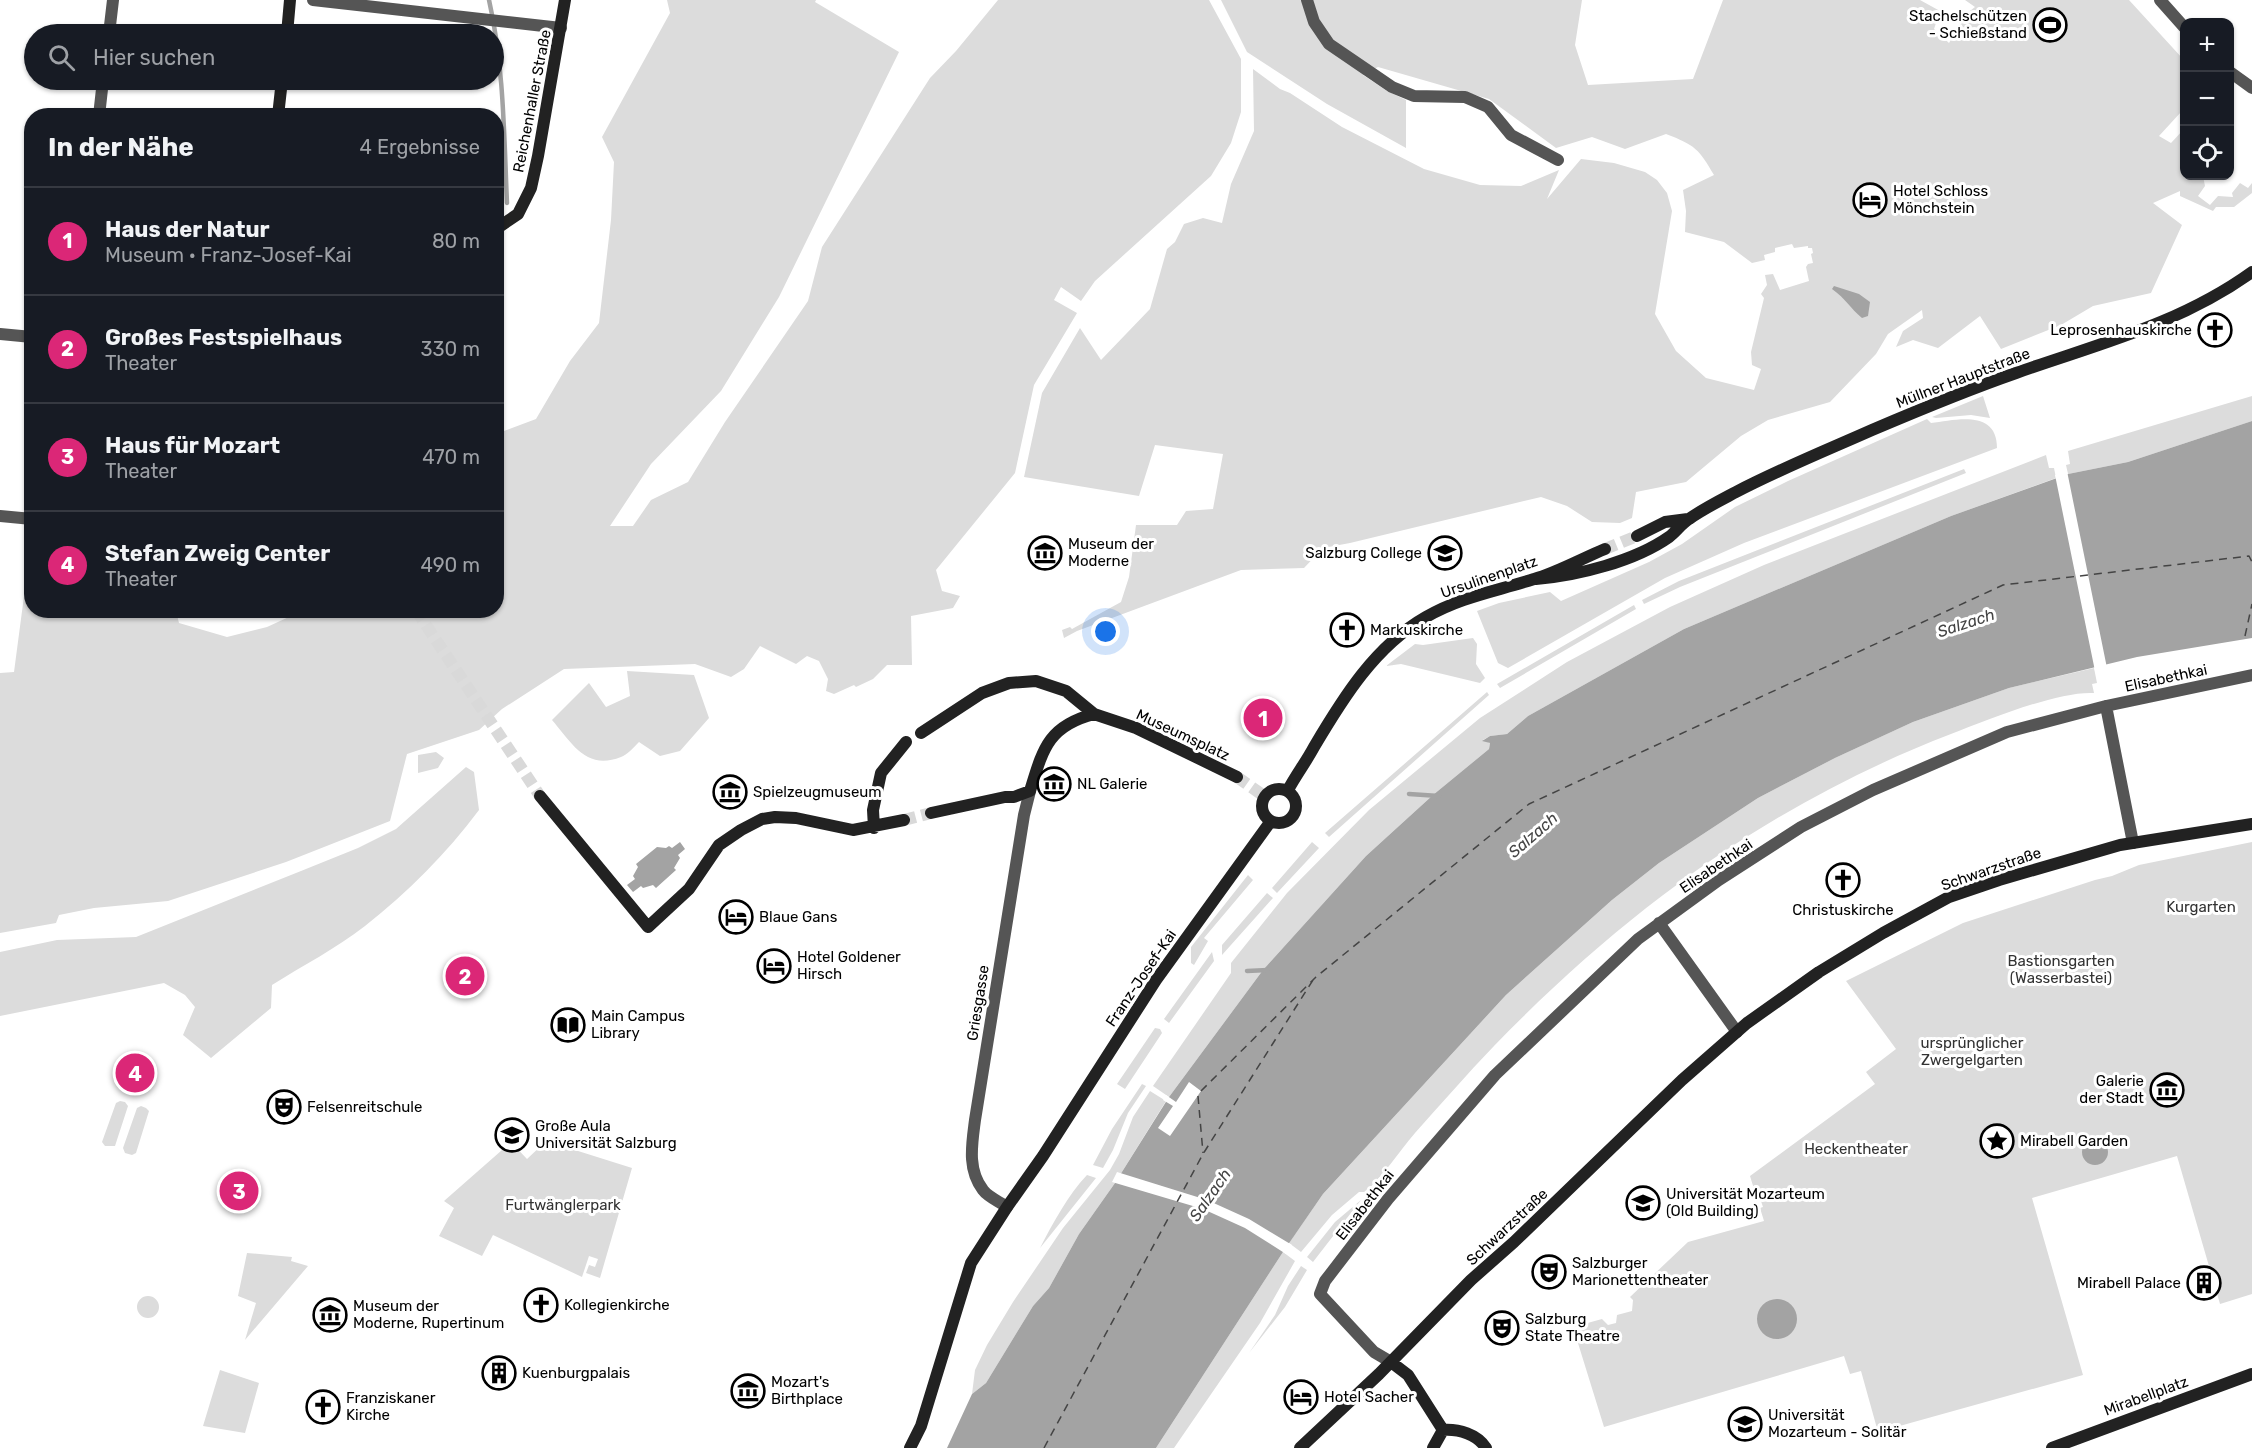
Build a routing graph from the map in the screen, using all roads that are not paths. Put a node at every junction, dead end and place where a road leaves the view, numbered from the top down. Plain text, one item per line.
1 (113, 0) edge
2 (290, 0) edge
3 (314, 0) edge
4 (565, 0) edge
5 (1307, 0) edge
6 (2160, 0) edge
7 (2180, 22) edge
8 (110, 24) edge
9 (287, 24) edge
10 (561, 28) junction
11 (2234, 75) edge
12 (2252, 88) edge
13 (102, 90) edge
14 (281, 90) edge
15 (100, 108) edge
16 (279, 108) edge
17 (1558, 160) dead end
18 (504, 224) edge
19 (2252, 272) edge
20 (0, 334) edge
21 (24, 336) edge
22 (0, 516) edge
23 (24, 518) edge
24 (1688, 519) junction
25 (1637, 536) tunnel mouth
26 (1605, 549) tunnel mouth
27 (1536, 579) junction
28 (2252, 675) edge
29 (2106, 706) junction
30 (1094, 714) junction
31 (921, 733) dead end
32 (906, 742) dead end
33 (1237, 777) tunnel mouth
34 (1030, 790) junction
35 (1288, 790) junction
36 (540, 796) tunnel mouth
37 (931, 813) tunnel mouth
38 (904, 820) tunnel mouth
39 (1271, 821) junction
40 (2252, 824) edge
41 (879, 827) junction
42 (2133, 843) junction
43 (1659, 923) junction
44 (1737, 1032) junction
45 (1007, 1207) junction
46 (1391, 1362) junction
47 (2252, 1374) edge
48 (1443, 1430) junction
49 (910, 1448) edge
50 (1300, 1448) edge
51 (1433, 1448) edge
52 (1486, 1448) edge
53 (2052, 1448) edge

1 - 8 street
2 - 9 street
3 - 10 street
4 - 10 street, Reichenhaller Straße
5 - 17 street
6 - 7 street
10 - 18 street, Reichenhaller Straße
11 - 12 street
13 - 15 street
14 - 16 street
19 - 24 street, Müllner Hauptstraße
20 - 21 street
22 - 23 street
24 - 25 street, Müllner Hauptstraße
24 - 27 street, Müllner Hauptstraße
26 - 27 street, Ursulinenplatz
27 - 35 street, Ursulinenplatz
28 - 29 street, Elisabethkai
29 - 42 street
29 - 43 street, Elisabethkai
30 - 31 street, Museumsplatz
30 - 33 street, Museumsplatz
30 - 34 street
32 - 41 street
34 - 37 street
34 - 45 street, Griesgasse
35 - 39 street
35 - 39 street
36 - 41 street
38 - 41 street
39 - 45 street, Franz-Josef-Kai
40 - 42 street, Schwarzstraße
42 - 44 street, Schwarzstraße
43 - 44 street
43 - 46 street, Elisabethkai
44 - 46 street, Schwarzstraße
45 - 49 street, Franz-Josef-Kai
46 - 48 street
46 - 50 street, Schwarzstraße
47 - 53 street, Mirabellplatz
48 - 51 street
48 - 52 street

